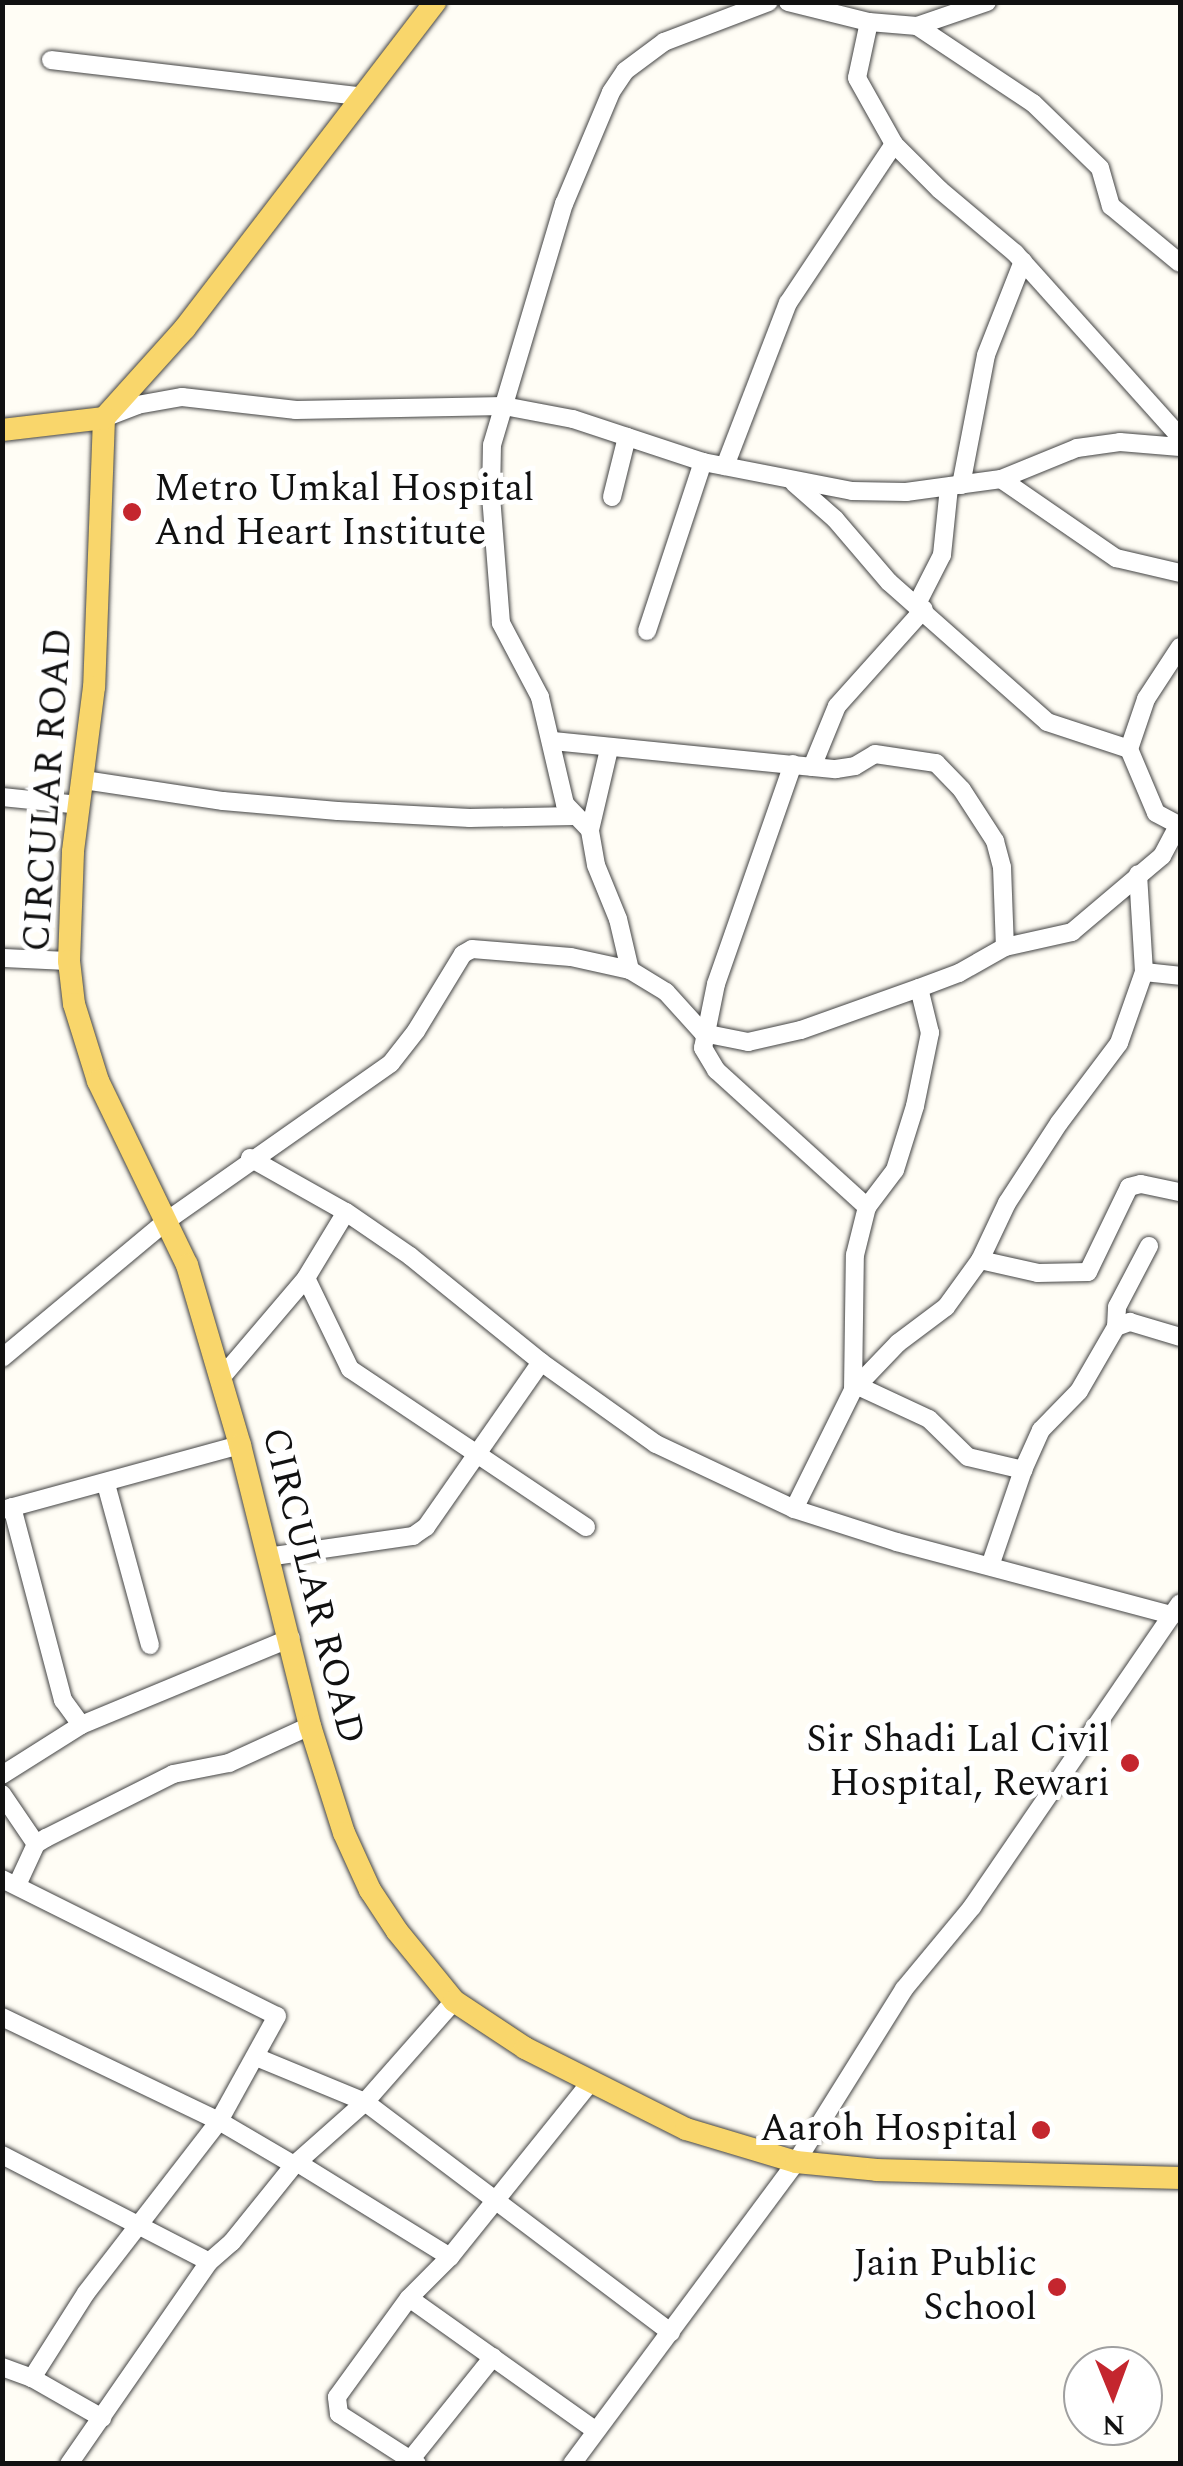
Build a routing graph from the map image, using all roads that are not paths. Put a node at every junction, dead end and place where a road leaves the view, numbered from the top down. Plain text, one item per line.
1 (434, 2) edge
2 (769, 2) edge
3 (788, 2) edge
4 (987, 2) edge
5 (856, 10) edge
6 (869, 22) junction
7 (917, 26) junction
8 (51, 60) dead end
9 (364, 98) junction
10 (894, 144) junction
11 (1022, 261) junction
12 (1180, 263) edge
13 (504, 406) junction
14 (104, 418) junction
15 (10, 432) edge
16 (1180, 436) edge
17 (627, 437) junction
18 (1180, 447) edge
19 (703, 462) junction
20 (725, 466) junction
21 (1001, 479) junction
22 (792, 481) junction
23 (955, 486) junction
24 (612, 497) dead end
25 (1180, 573) edge
26 (921, 606) junction
27 (647, 631) dead end
28 (1180, 646) edge
29 (553, 741) junction
30 (1130, 748) junction
31 (609, 749) junction
32 (802, 765) junction
33 (84, 780) junction
34 (2, 798) edge
35 (79, 806) junction
36 (574, 816) junction
37 (1179, 826) edge
38 (590, 830) junction
39 (1138, 874) junction
40 (1005, 947) junction
41 (2, 958) edge
42 (69, 961) junction
43 (630, 970) junction
44 (1144, 972) junction
45 (1180, 976) edge
46 (919, 988) junction
47 (703, 1033) junction
48 (250, 1158) junction
49 (1180, 1192) edge
50 (867, 1208) junction
51 (346, 1212) junction
52 (165, 1222) junction
53 (1149, 1246) dead end
54 (980, 1260) junction
55 (306, 1278) junction
56 (1116, 1327) junction
57 (1180, 1337) edge
58 (2, 1358) edge
59 (541, 1362) junction
60 (221, 1378) junction
61 (856, 1388) junction
62 (240, 1445) junction
63 (476, 1454) junction
64 (1023, 1470) junction
65 (106, 1484) junction
66 (8, 1508) edge
67 (794, 1510) junction
68 (586, 1527) dead end
69 (267, 1557) junction
70 (990, 1566) junction
71 (1176, 1609) edge
72 (292, 1638) junction
73 (150, 1644) dead end
74 (82, 1725) junction
75 (310, 1726) junction
76 (2, 1774) edge
77 (2, 1794) edge
78 (36, 1844) junction
79 (10, 1881) edge
80 (454, 2000) junction
81 (2, 2018) edge
82 (256, 2057) junction
83 (590, 2084) junction
84 (365, 2102) junction
85 (220, 2121) junction
86 (2, 2155) edge
87 (796, 2162) junction
88 (296, 2164) junction
89 (1180, 2178) edge
90 (496, 2198) junction
91 (140, 2229) junction
92 (450, 2258) junction
93 (210, 2262) junction
94 (410, 2298) junction
95 (671, 2332) junction
96 (493, 2357) junction
97 (2, 2367) edge
98 (32, 2378) junction
99 (102, 2418) junction
100 (596, 2431) junction
101 (414, 2461) edge
102 (68, 2464) edge
103 (572, 2464) edge

1 - 9 main road
2 - 13 street
3 - 5 street
4 - 7 street
5 - 6 street
6 - 7 street
6 - 10 street
7 - 12 street
8 - 9 street
9 - 14 main road
10 - 11 street
10 - 20 street
11 - 16 street
11 - 23 street
13 - 14 street
13 - 17 street
13 - 29 street
14 - 15 main road
14 - 33 main road, CIRCULAR ROAD
17 - 19 street
17 - 24 street
18 - 21 street
19 - 20 street
19 - 27 street
20 - 22 street
21 - 23 street
21 - 25 street
22 - 23 street
22 - 26 street
23 - 26 street
26 - 30 street
26 - 32 street
28 - 30 street
29 - 31 street
29 - 36 street
30 - 37 street
31 - 32 street
31 - 38 street
32 - 40 street
32 - 47 street
33 - 35 main road, CIRCULAR ROAD
33 - 36 street
34 - 35 street
35 - 42 main road, CIRCULAR ROAD
36 - 38 street
37 - 39 street
38 - 43 street
39 - 40 street
39 - 44 street
40 - 46 street
41 - 42 street
42 - 52 main road, CIRCULAR ROAD
43 - 47 street
43 - 48 street
44 - 45 street
44 - 54 street
46 - 47 street
46 - 50 street
47 - 50 street
48 - 51 street
48 - 52 street
49 - 54 street
50 - 61 street
51 - 55 street
51 - 59 street
52 - 58 street
52 - 60 main road, CIRCULAR ROAD
53 - 56 street
54 - 61 street
55 - 60 street
55 - 63 street
56 - 57 street
56 - 64 street
59 - 63 street
59 - 67 street
60 - 62 main road, CIRCULAR ROAD
61 - 64 street
61 - 67 street
62 - 65 street
62 - 69 main road, CIRCULAR ROAD
63 - 68 street
63 - 69 street
64 - 70 street
65 - 66 street
65 - 73 street
66 - 74 street
67 - 70 street
69 - 72 main road, CIRCULAR ROAD
70 - 71 street
71 - 87 street
72 - 74 street
72 - 75 main road, CIRCULAR ROAD
74 - 76 street
75 - 78 street
75 - 80 main road, CIRCULAR ROAD
77 - 78 street
78 - 79 street
79 - 82 street
80 - 83 main road, CIRCULAR ROAD
80 - 84 street
81 - 85 street
82 - 84 street
82 - 85 street
83 - 87 main road, CIRCULAR ROAD
83 - 90 street
84 - 88 street
84 - 90 street
85 - 88 street
85 - 91 street
86 - 91 street
87 - 89 main road, CIRCULAR ROAD
87 - 95 street
88 - 92 street
88 - 93 street
90 - 92 street
90 - 95 street
91 - 93 street
91 - 98 street
92 - 94 street
93 - 99 street
94 - 96 street
94 - 101 street
95 - 100 street
96 - 100 street
96 - 101 street
97 - 98 street
98 - 99 street
99 - 102 street
100 - 103 street

